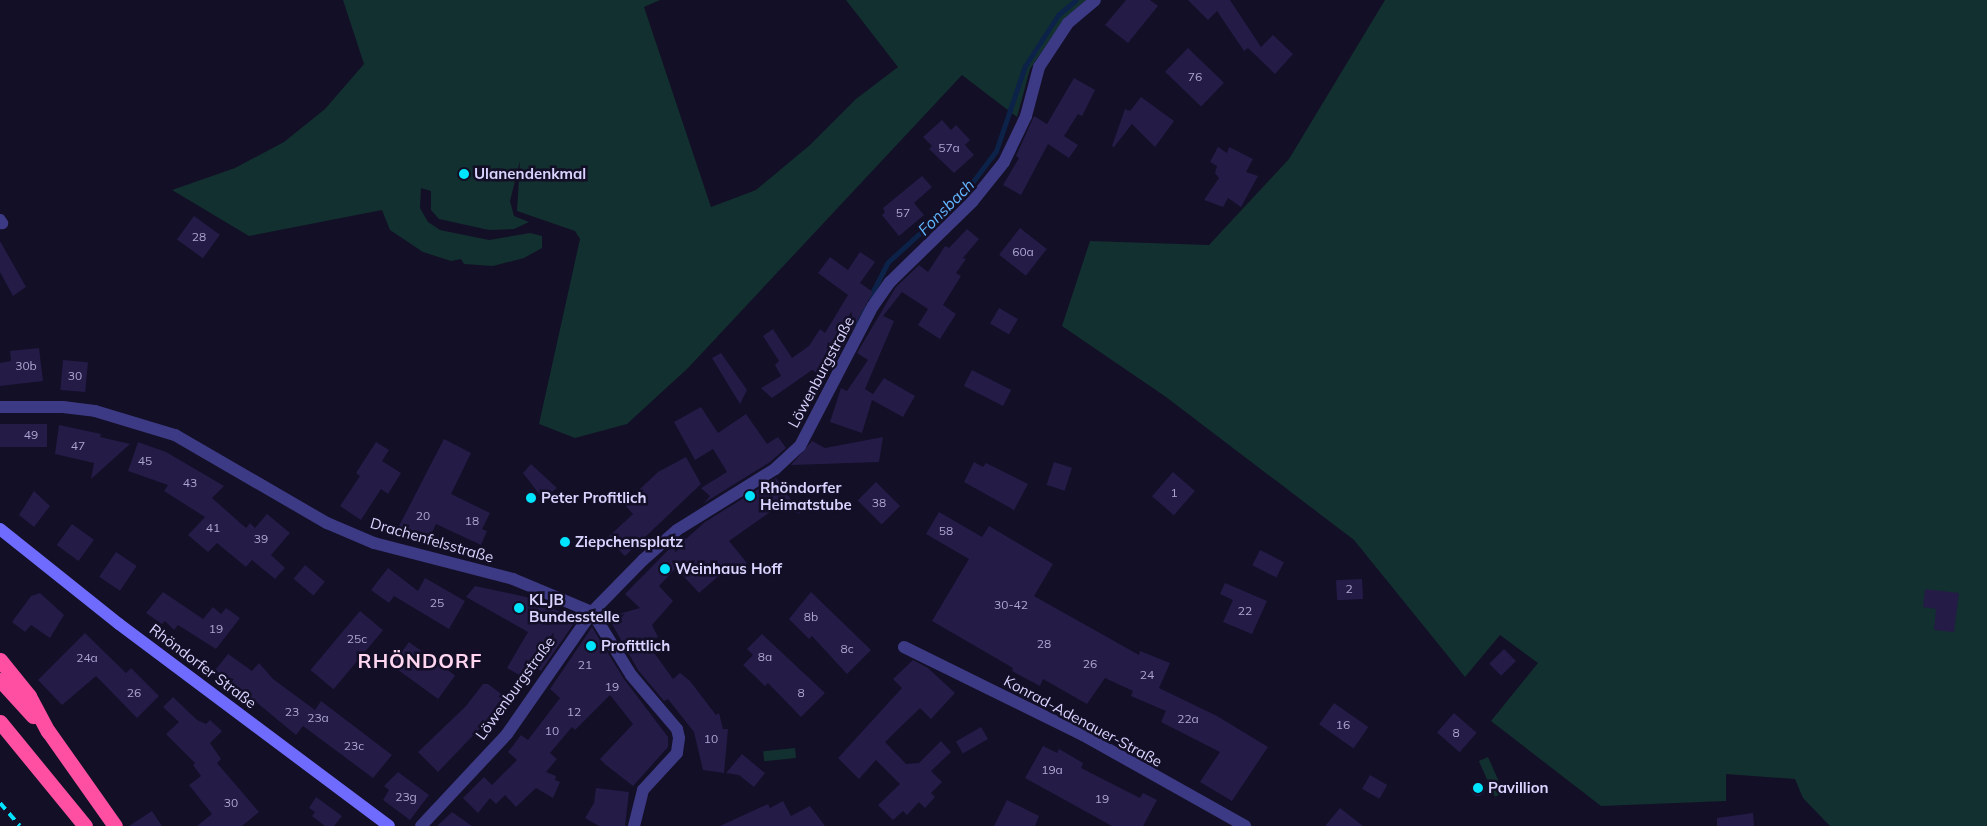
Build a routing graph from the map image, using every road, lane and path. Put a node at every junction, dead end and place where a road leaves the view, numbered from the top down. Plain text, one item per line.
1 (1095, 0) edge
2 (0, 407) edge
3 (0, 529) edge
4 (592, 612) junction
5 (904, 647) dead end
6 (0, 660) edge
7 (0, 680) edge
8 (0, 722) edge
9 (48, 731) junction
10 (85, 826) edge
11 (115, 826) edge
12 (389, 826) edge
13 (421, 826) edge
14 (634, 826) edge
15 (1245, 826) edge

1 - 4 street, Löwenburgstraße
2 - 4 street, Drachenfelsstraße
3 - 12 main road, Rhöndorfer Straße
4 - 13 street, Löwenburgstraße
4 - 14 street
5 - 15 street, Konrad-Adenauer-Straße
6 - 9 highway
7 - 9 highway
8 - 10 highway
9 - 11 highway

